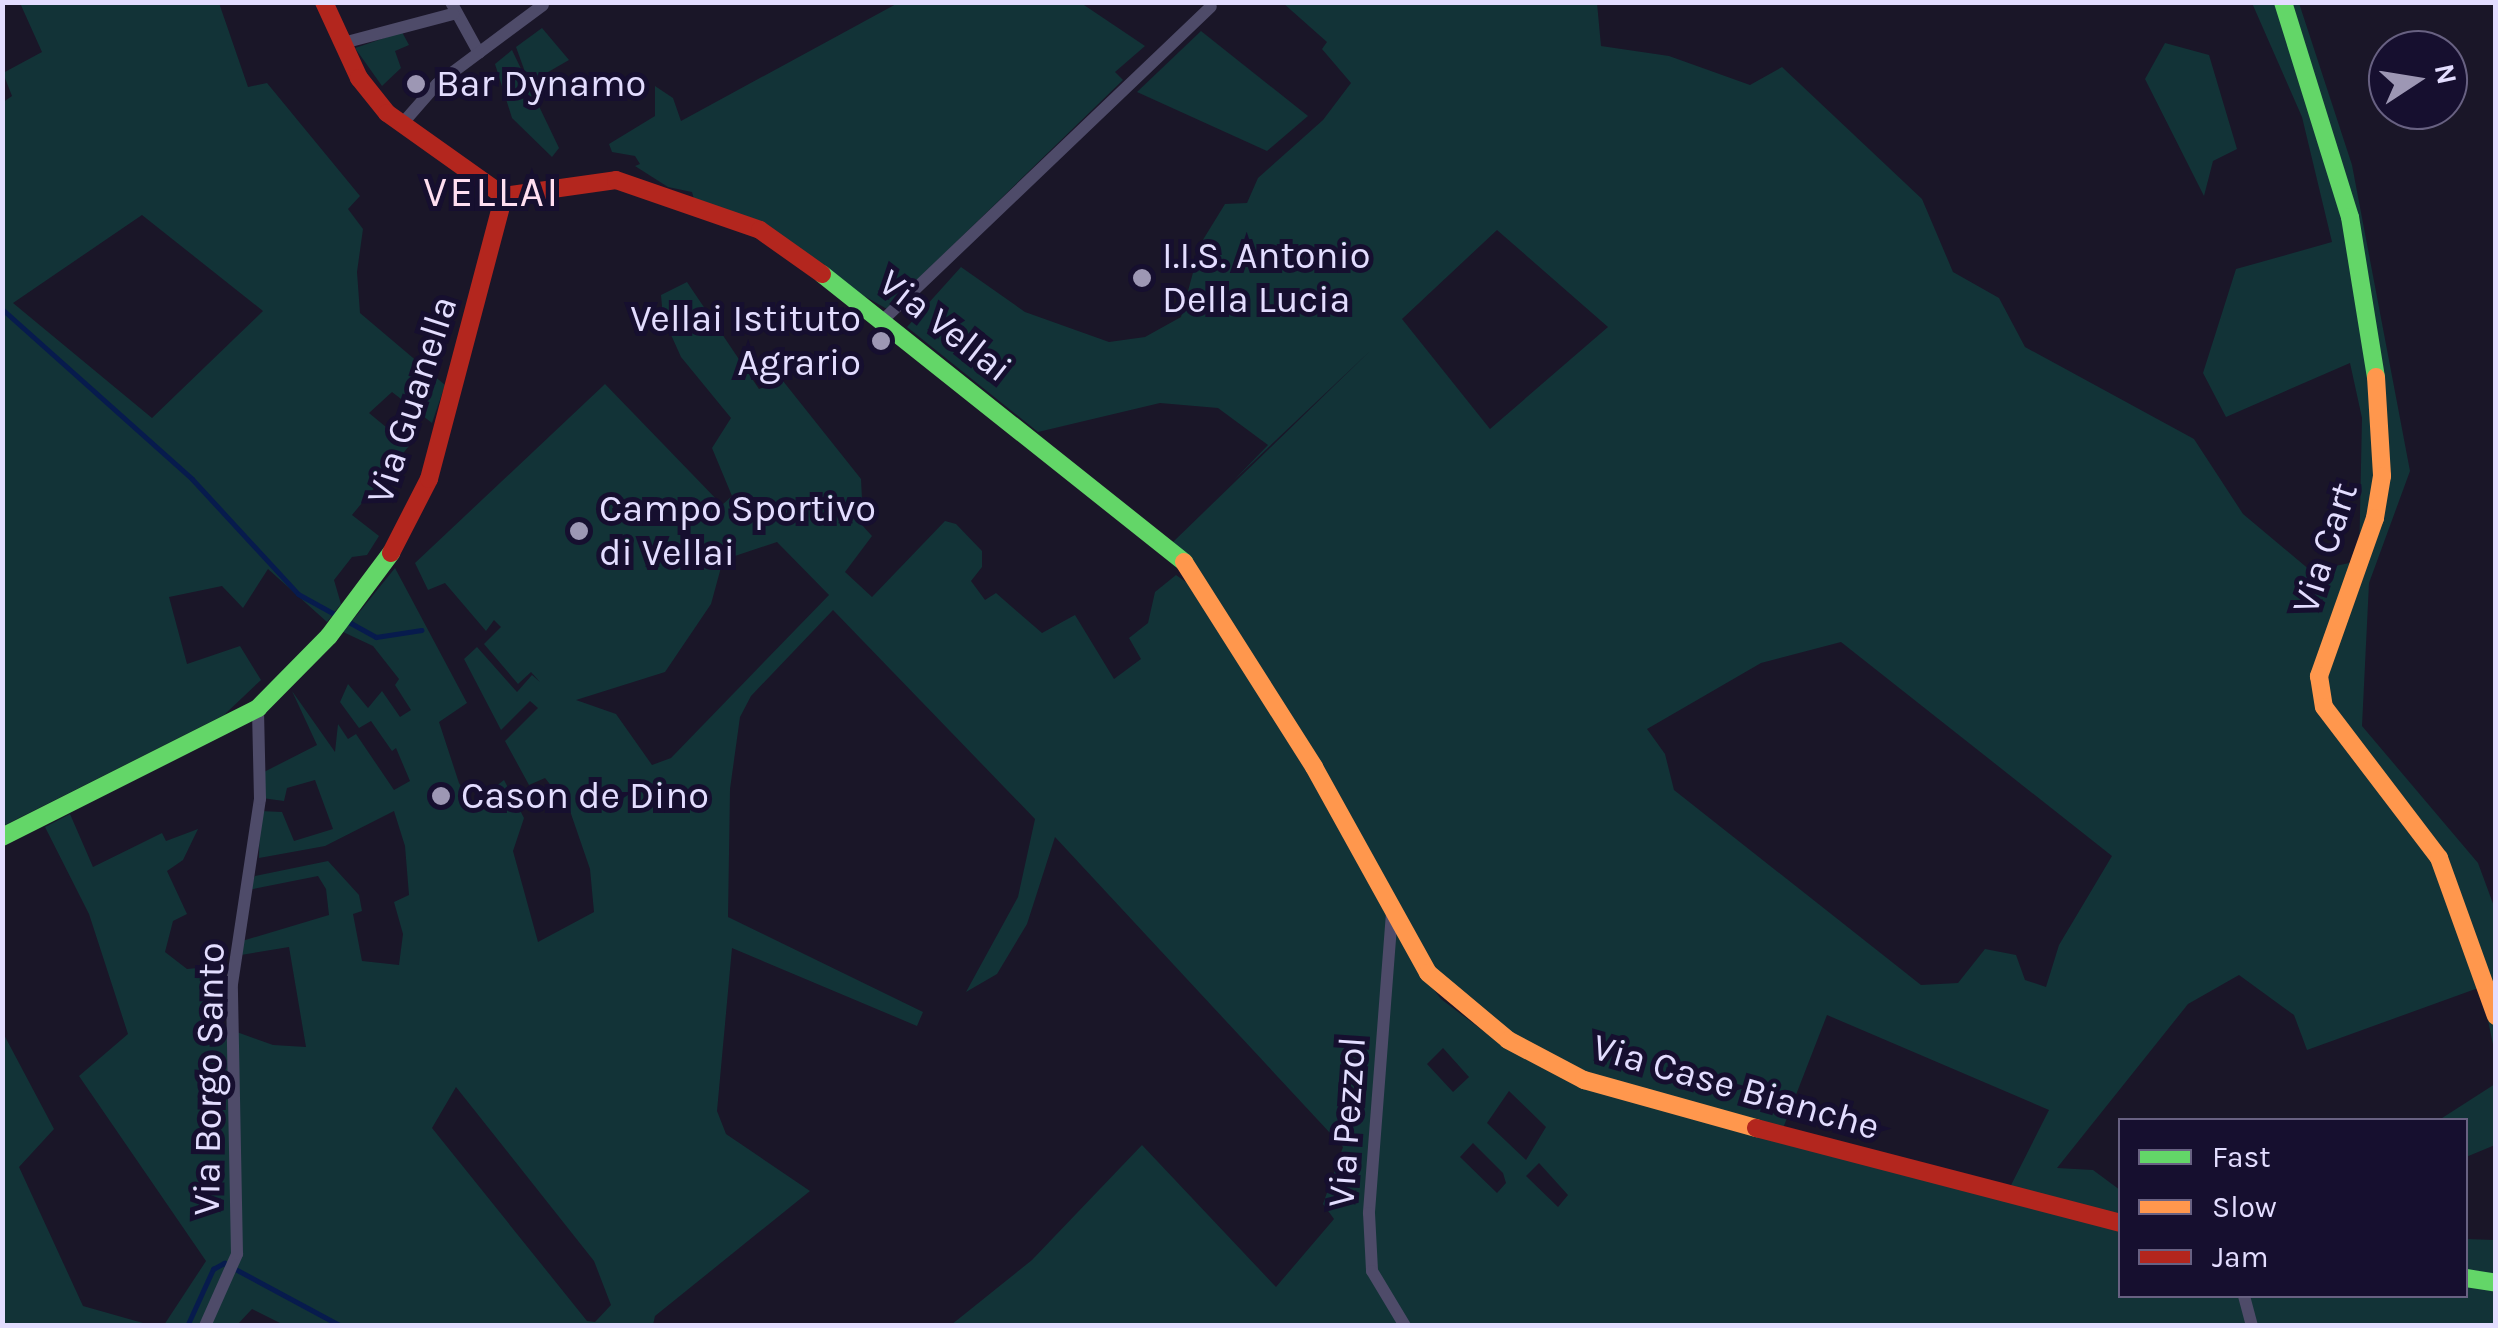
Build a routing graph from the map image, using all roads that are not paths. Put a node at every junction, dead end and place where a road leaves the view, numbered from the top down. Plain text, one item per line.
1 (324, 2) edge
2 (2283, 2) edge
3 (543, 4) edge
4 (1211, 6) dead end
5 (452, 8) edge
6 (343, 43) junction
7 (478, 54) junction
8 (402, 124) junction
9 (504, 196) junction
10 (884, 318) junction
11 (258, 708) junction
12 (2, 837) edge
13 (1392, 914) junction
14 (2496, 1016) edge
15 (2118, 1222) edge
16 (2468, 1278) edge
17 (2496, 1283) edge
18 (2245, 1298) edge
19 (205, 1326) edge
20 (1405, 1326) edge
21 (2252, 1326) edge

1 - 6 street
2 - 14 street, Via Cart
3 - 7 street
4 - 10 street
5 - 6 street
5 - 7 street
6 - 8 street
7 - 8 street
8 - 9 street
9 - 10 street, Via Vellai
9 - 11 street, Via Guanella
10 - 13 street, Via Vellai
11 - 12 street, Via Guanella
11 - 19 street, Via Borgo Santo
13 - 15 street, Via Case Bianche
13 - 20 street, Via Pezzol
16 - 17 street
18 - 21 street

